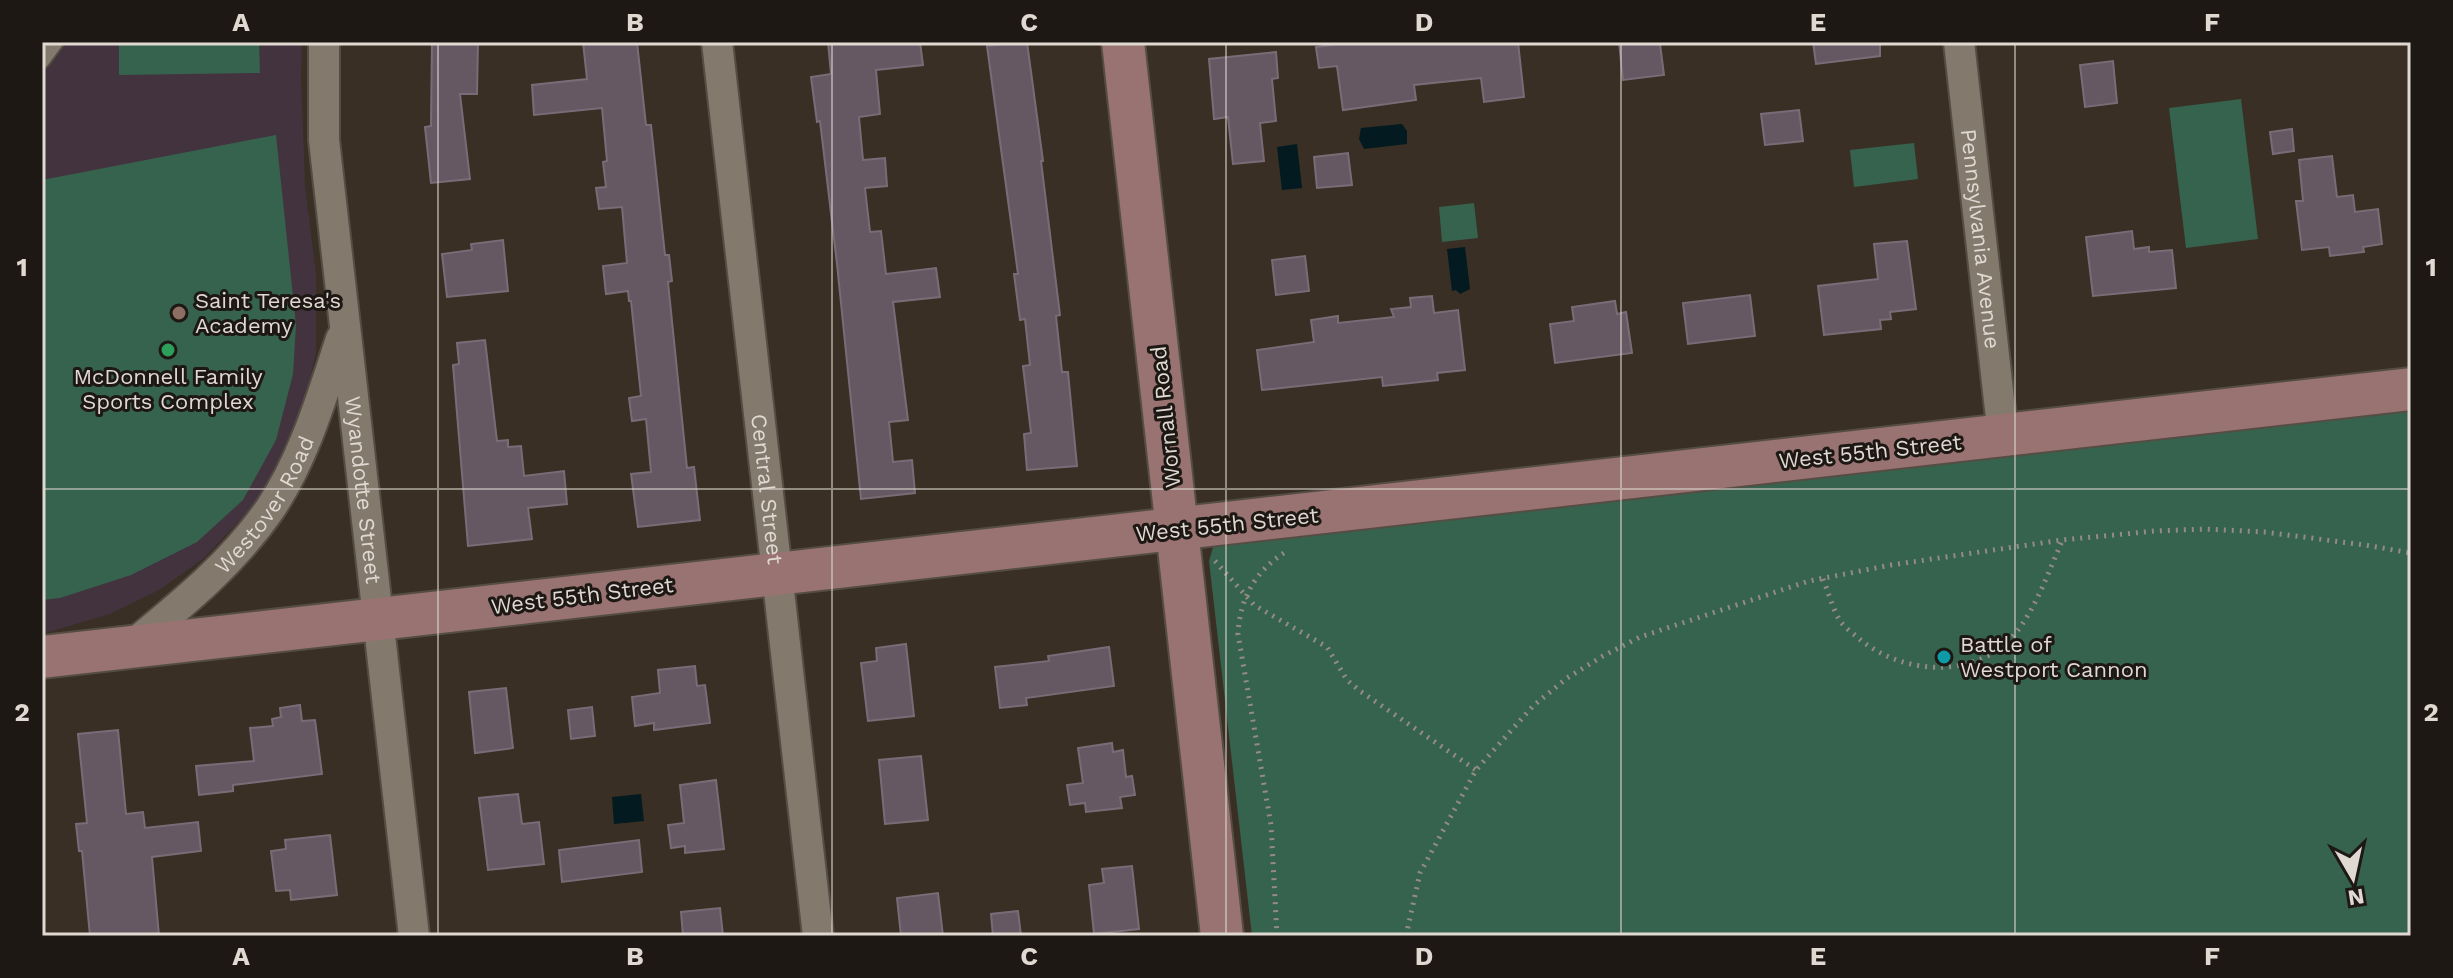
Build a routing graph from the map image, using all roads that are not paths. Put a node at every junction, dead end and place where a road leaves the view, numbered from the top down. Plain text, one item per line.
1 (56, 42) edge
2 (324, 42) edge
3 (717, 42) edge
4 (1123, 42) edge
5 (1959, 42) edge
6 (42, 61) edge
7 (344, 327) junction
8 (2411, 389) edge
9 (2003, 436) junction
10 (1193, 541) junction
11 (777, 573) junction
12 (376, 619) junction
13 (130, 647) junction
14 (42, 657) edge
15 (414, 936) edge
16 (818, 936) edge
17 (1222, 936) edge

1 - 6 lane
2 - 7 street, Wyandotte Street
3 - 11 street, Central Street
4 - 10 main road, Wornall Road
5 - 9 street, Pennsylvania Avenue
7 - 12 street, Wyandotte Street
7 - 13 street, Westover Road
8 - 9 main road, West 55th Street
9 - 10 main road, West 55th Street
10 - 11 main road, West 55th Street
10 - 17 main road, Wornall Road
11 - 12 main road, West 55th Street
11 - 16 street, Central Street
12 - 13 main road, West 55th Street
12 - 15 street, Wyandotte Street
13 - 14 main road, West 55th Street

